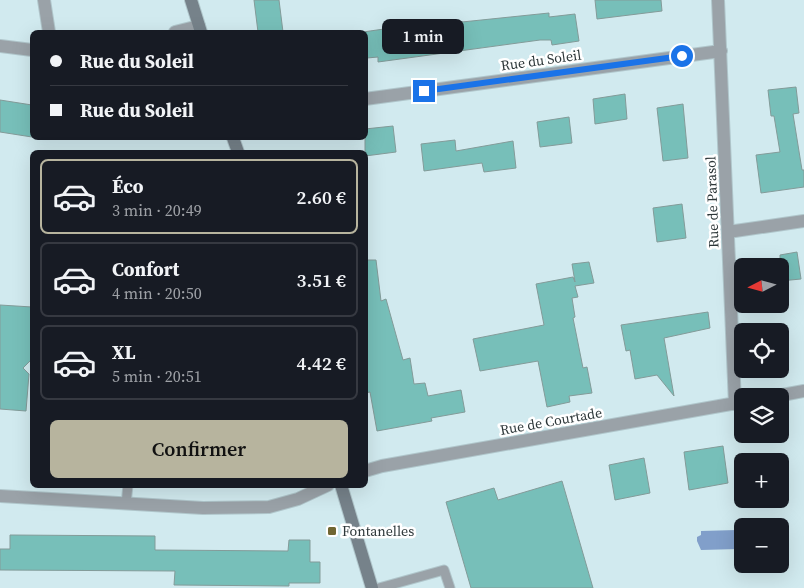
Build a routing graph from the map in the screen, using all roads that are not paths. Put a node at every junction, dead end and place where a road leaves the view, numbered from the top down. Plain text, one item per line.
1 (44, 0) edge
2 (191, 0) edge
3 (718, 0) edge
4 (200, 29) edge
5 (49, 30) edge
6 (0, 46) edge
7 (30, 50) edge
8 (721, 51) junction
9 (368, 100) edge
10 (804, 222) edge
11 (728, 232) junction
12 (738, 388) edge
13 (804, 392) edge
14 (789, 394) edge
15 (734, 404) edge
16 (368, 470) edge
17 (128, 488) edge
18 (322, 488) edge
19 (342, 488) edge
20 (0, 496) edge
21 (126, 504) junction
22 (372, 588) edge
23 (380, 588) edge
24 (450, 588) edge

1 - 5 street
2 - 4 main road
3 - 8 street, Rue de Parasol
6 - 7 street
8 - 9 street, Rue du Soleil
8 - 11 street, Rue de Parasol
10 - 11 street
11 - 12 street, Rue de Parasol
13 - 14 street
15 - 16 street, Rue de Courtade
17 - 21 lane
18 - 21 street
19 - 22 main road
20 - 21 street
23 - 24 lane

